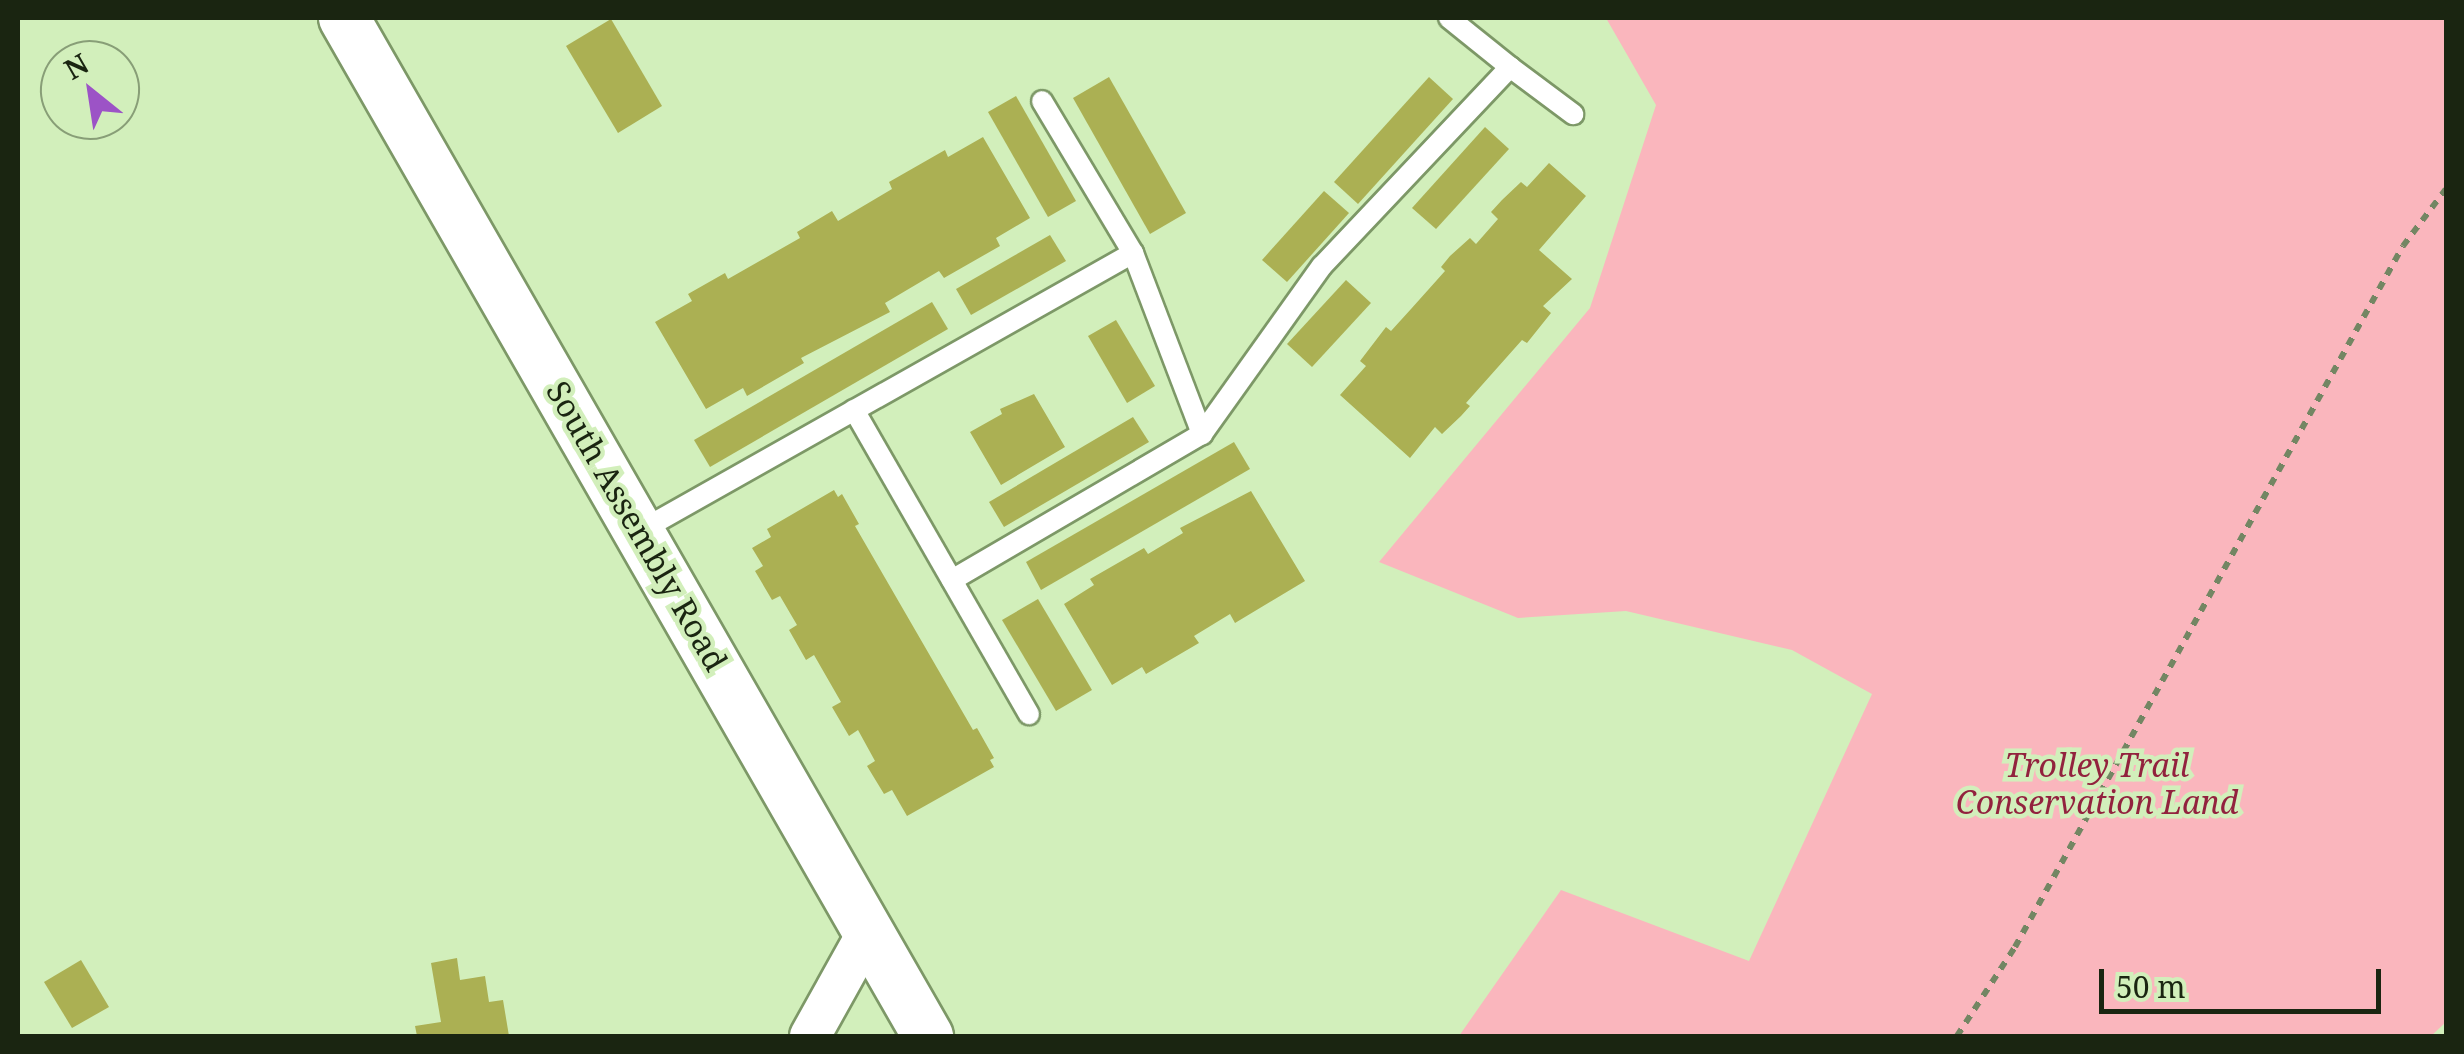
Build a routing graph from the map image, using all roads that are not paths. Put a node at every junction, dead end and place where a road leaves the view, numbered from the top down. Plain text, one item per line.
1 (344, 18) edge
2 (1448, 18) edge
3 (1510, 67) junction
4 (1042, 101) dead end
5 (1573, 114) dead end
6 (1133, 252) junction
7 (854, 410) junction
8 (1202, 434) junction
9 (640, 531) junction
10 (952, 580) junction
11 (1030, 714) dead end
12 (870, 930) junction
13 (810, 1036) edge
14 (928, 1036) edge

1 - 9 street, South Assembly Road
2 - 3 lane
3 - 5 lane
3 - 8 lane
4 - 6 lane
6 - 7 lane
6 - 8 lane
7 - 9 lane
7 - 10 lane
8 - 10 lane
9 - 12 street, South Assembly Road
10 - 11 lane
12 - 13 street
12 - 14 street, South Assembly Road

